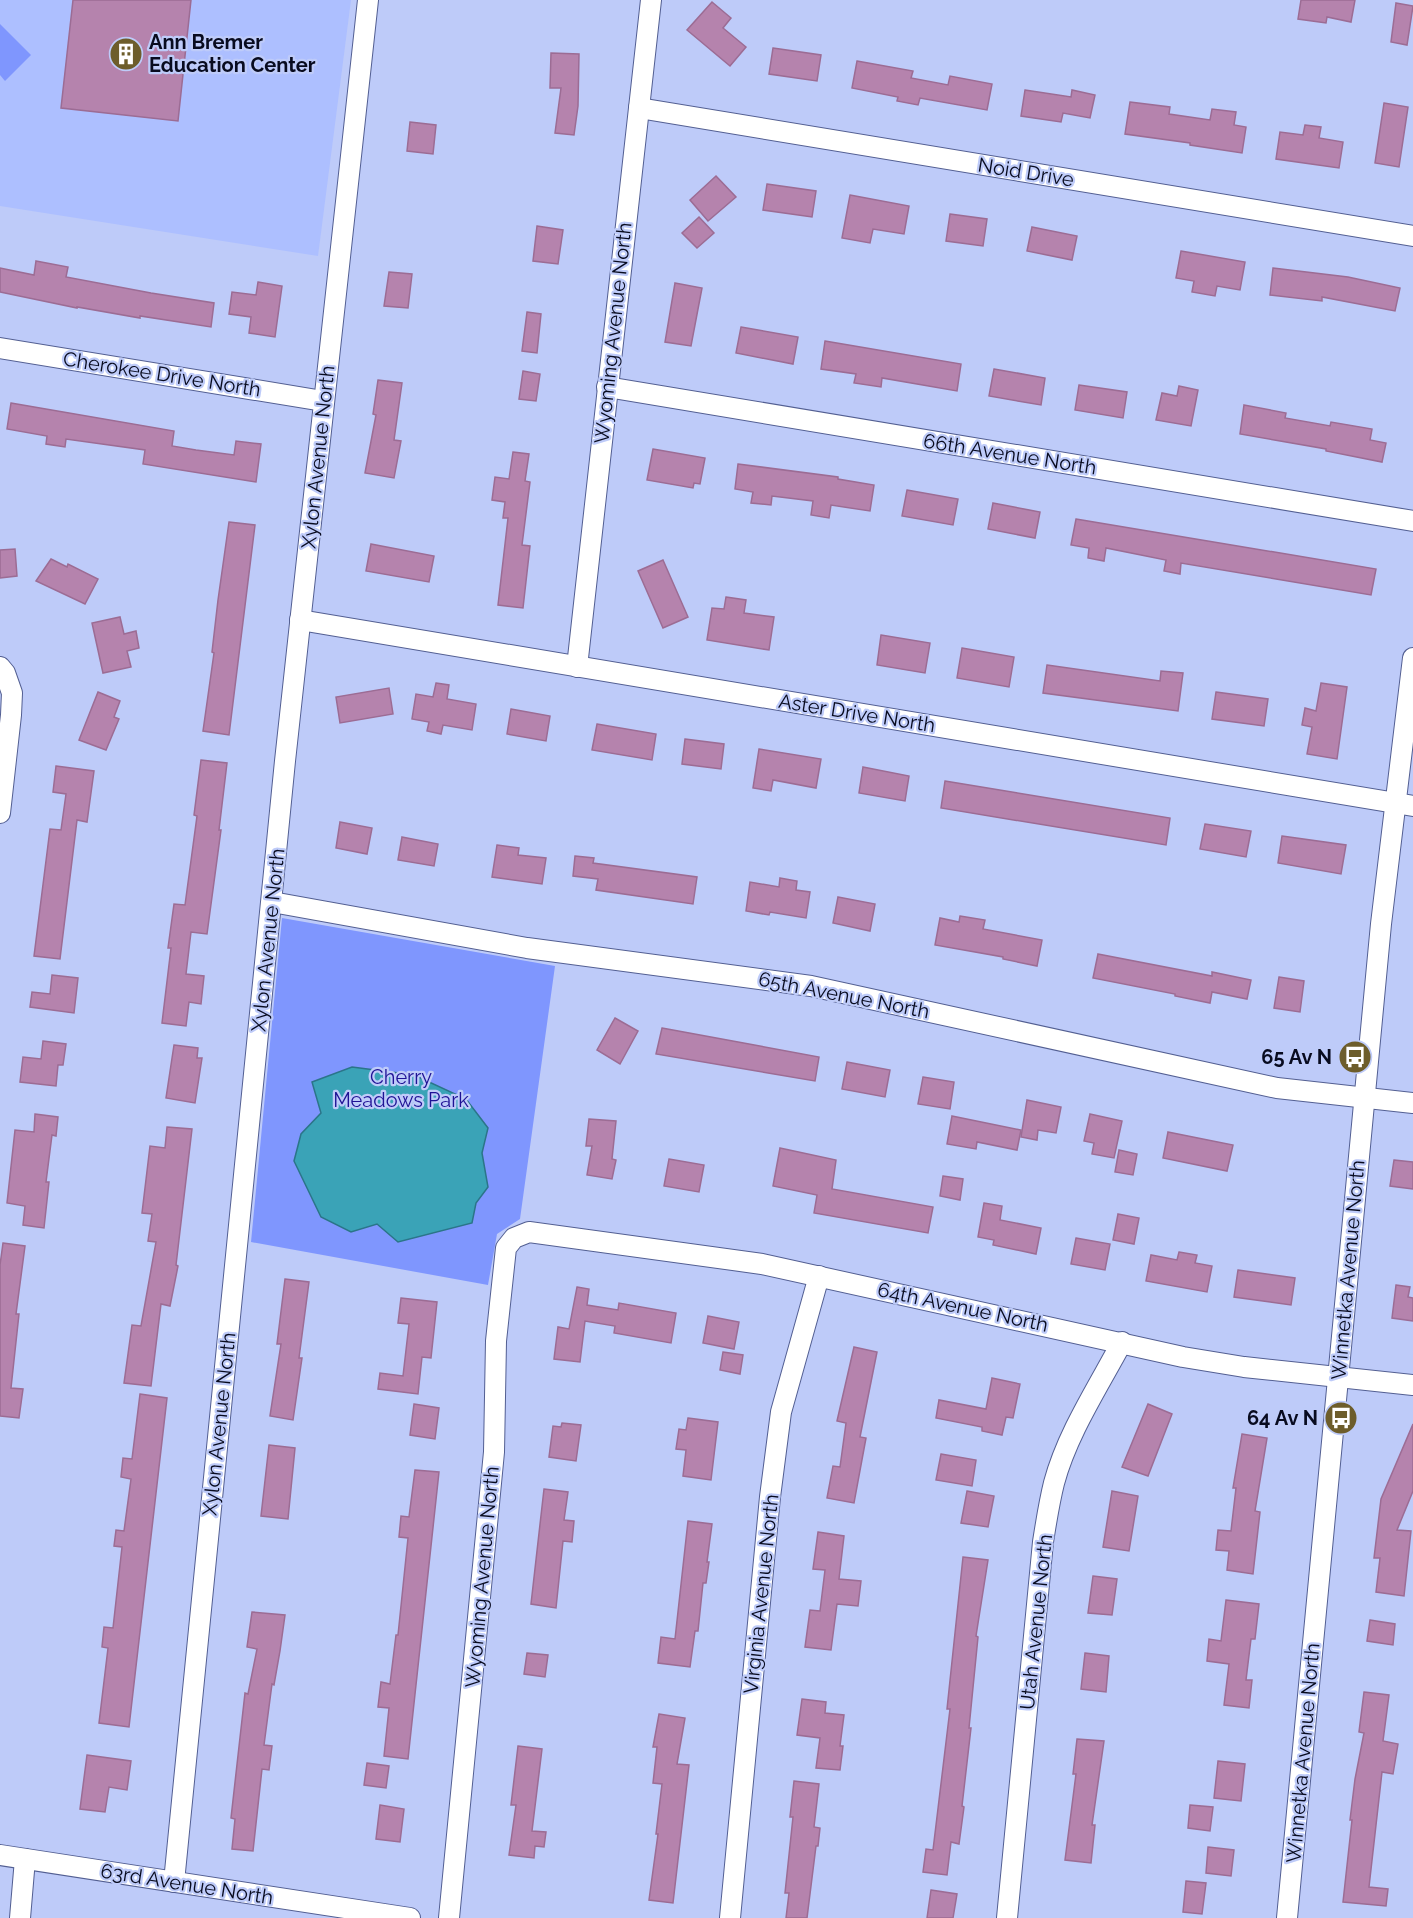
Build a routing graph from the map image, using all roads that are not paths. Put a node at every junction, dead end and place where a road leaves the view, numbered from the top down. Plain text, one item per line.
1 (369, 0) edge
2 (651, 0) edge
3 (639, 108) junction
4 (1413, 236) edge
5 (0, 348) edge
6 (607, 387) junction
7 (323, 401) junction
8 (1413, 521) edge
9 (300, 621) junction
10 (1413, 658) edge
11 (0, 667) edge
12 (577, 667) junction
13 (1404, 805) edge
14 (0, 813) edge
15 (272, 902) junction
16 (1365, 1098) junction
17 (1413, 1103) edge
18 (514, 1238) joint
19 (819, 1276) junction
20 (1122, 1342) junction
21 (1338, 1378) junction
22 (1413, 1385) edge
23 (0, 1855) edge
24 (25, 1859) junction
25 (174, 1882) junction
26 (383, 1916) edge
27 (20, 1918) edge
28 (410, 1918) edge
29 (449, 1918) edge
30 (730, 1918) edge
31 (1007, 1918) edge
32 (1287, 1918) edge

1 - 7 street, Xylon Avenue North
2 - 3 street, Wyoming Avenue North
3 - 4 street, Noid Drive
3 - 6 street, Wyoming Avenue North
5 - 7 street, Cherokee Drive North
6 - 8 street, 66th Avenue North
6 - 12 street, Wyoming Avenue North
7 - 9 street, Xylon Avenue North
9 - 12 street, Aster Drive North
9 - 15 street, Xylon Avenue North
10 - 13 street, Winnetka Avenue North
11 - 14 street
12 - 13 street, Aster Drive North
13 - 16 street, Winnetka Avenue North
15 - 16 street, 65th Avenue North
15 - 25 street, Xylon Avenue North
16 - 17 street, 65th Avenue North
16 - 21 street, Winnetka Avenue North
18 - 19 street, 64th Avenue North
18 - 29 street, Wyoming Avenue North
19 - 20 street, 64th Avenue North
19 - 30 street, Virginia Avenue North
20 - 21 street, 64th Avenue North
20 - 31 street, Utah Avenue North
21 - 22 street, 64th Avenue North
21 - 32 street, Winnetka Avenue North
23 - 24 street, 63rd Avenue North
24 - 25 street, 63rd Avenue North
24 - 27 street
25 - 26 street, 63rd Avenue North
26 - 28 street, 63rd Avenue North

